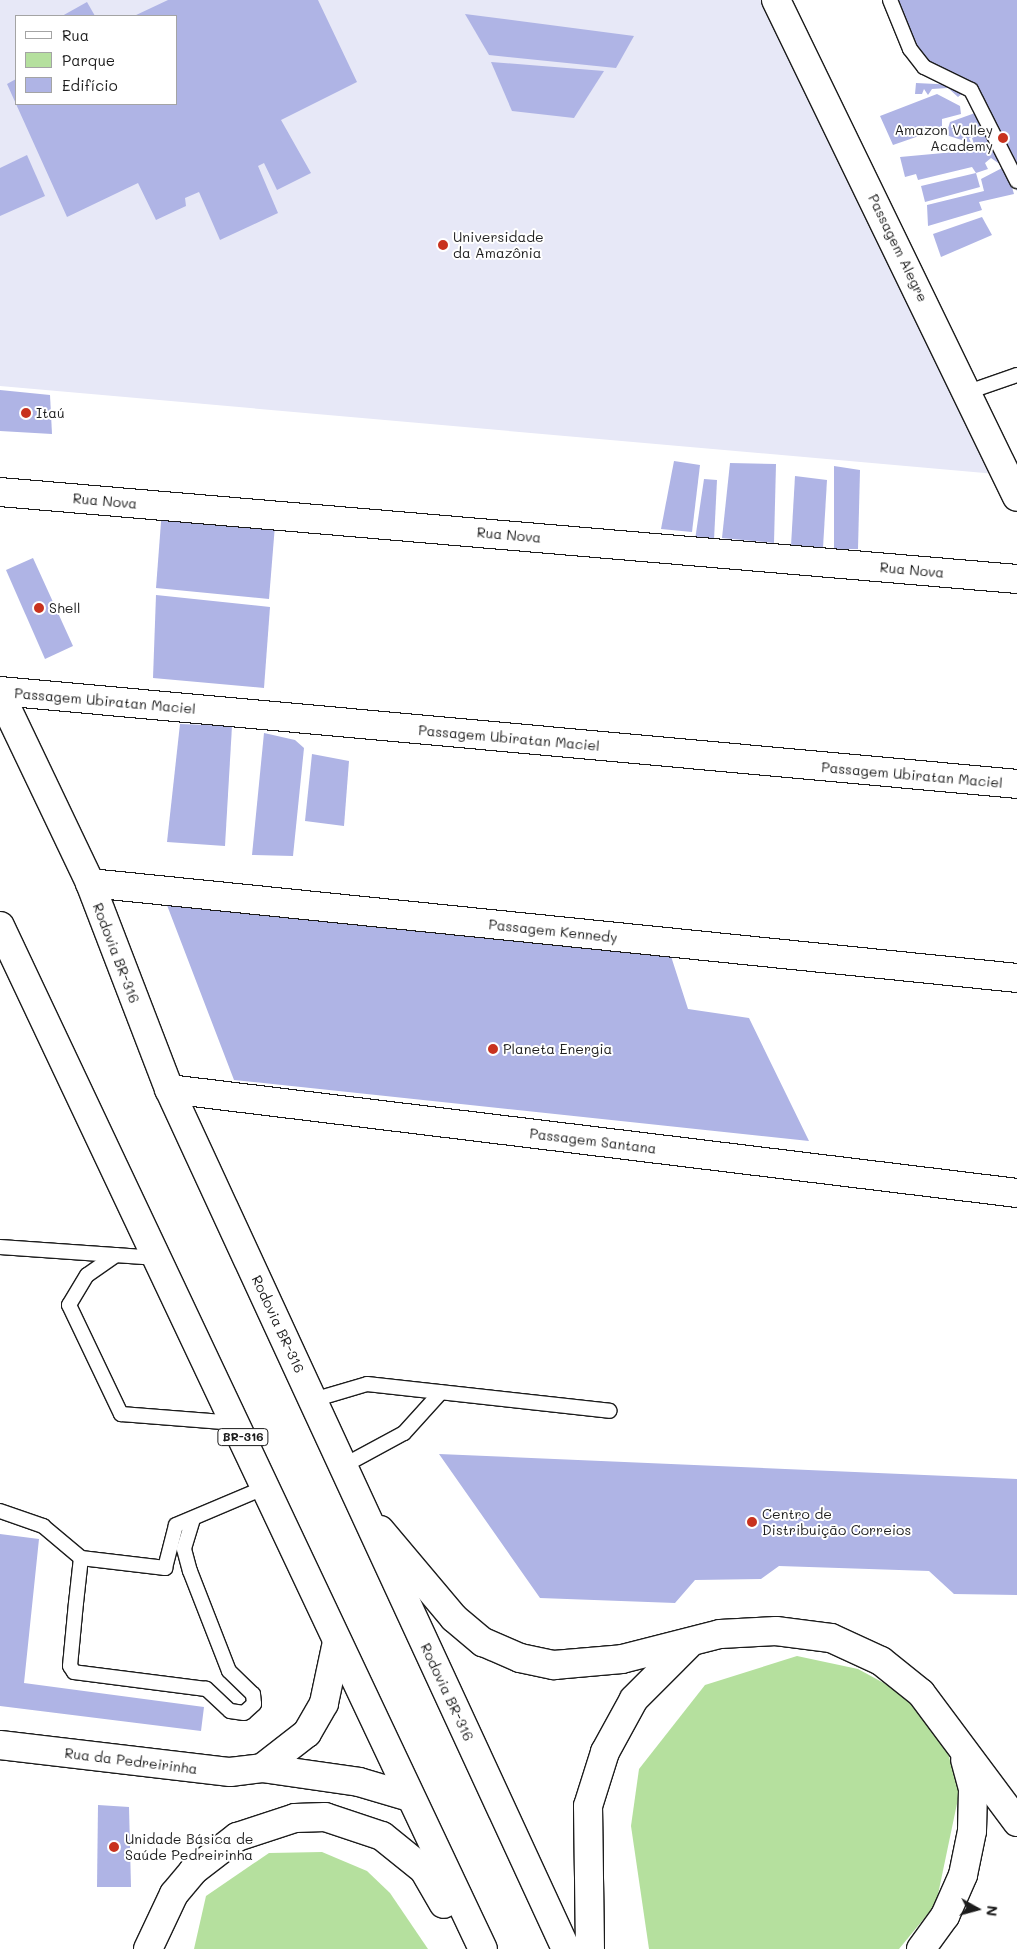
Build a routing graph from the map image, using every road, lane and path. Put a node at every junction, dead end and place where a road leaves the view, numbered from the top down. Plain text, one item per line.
1 (776, 0) edge
2 (890, 0) edge
3 (1017, 181) edge
4 (1017, 375) edge
5 (968, 392) junction
6 (0, 492) edge
7 (1017, 497) edge
8 (1017, 579) edge
9 (0, 693) edge
10 (1017, 784) edge
11 (90, 883) junction
12 (0, 926) edge
13 (1017, 978) edge
14 (169, 1089) junction
15 (1017, 1193) edge
16 (0, 1247) edge
17 (116, 1256) junction
18 (159, 1258) junction
19 (441, 1392) junction
20 (313, 1400) junction
21 (610, 1411) dead end
22 (236, 1423) junction
23 (343, 1466) junction
24 (266, 1487) junction
25 (0, 1511) edge
26 (366, 1518) junction
27 (192, 1519) junction
28 (80, 1558) junction
29 (165, 1568) junction
30 (190, 1571) junction
31 (692, 1641) junction
32 (337, 1642) junction
33 (960, 1739) junction
34 (0, 1746) edge
35 (262, 1768) junction
36 (410, 1797) junction
37 (1017, 1822) edge
38 (148, 1949) edge
39 (472, 1949) edge
40 (483, 1949) edge
41 (566, 1949) edge
42 (590, 1949) edge
43 (921, 1949) edge

1 - 5 main road, Passagem Alegre
2 - 3 lane
4 - 5 lane
5 - 7 main road, Passagem Alegre
6 - 8 main road, Rua Nova
9 - 10 main road, Passagem Ubiratan Maciel
9 - 11 main road, Rodovia BR-316
11 - 13 main road, Passagem Kennedy
11 - 14 main road, Rodovia BR-316
12 - 18 main road, BR-316
14 - 15 main road, Passagem Santana
14 - 20 main road, Rodovia BR-316
16 - 17 lane
17 - 18 lane
17 - 22 lane
18 - 22 main road, BR-316
19 - 20 lane
19 - 21 lane
19 - 23 lane
20 - 23 main road, Rodovia BR-316
22 - 24 main road, BR-316
23 - 26 main road, Rodovia BR-316
24 - 27 lane
24 - 32 main road, BR-316
25 - 28 lane
26 - 31 main road
26 - 41 main road, Rodovia BR-316
27 - 29 lane
27 - 30 lane
28 - 29 lane
28 - 30 lane
29 - 30 lane
31 - 33 main road
31 - 42 main road
32 - 35 main road, Rua da Pedreirinha
32 - 36 main road, BR-316
33 - 37 main road
33 - 43 main road
34 - 35 main road, Rua da Pedreirinha
35 - 36 main road, Rua da Pedreirinha
36 - 40 main road, BR-316
38 - 39 main road

